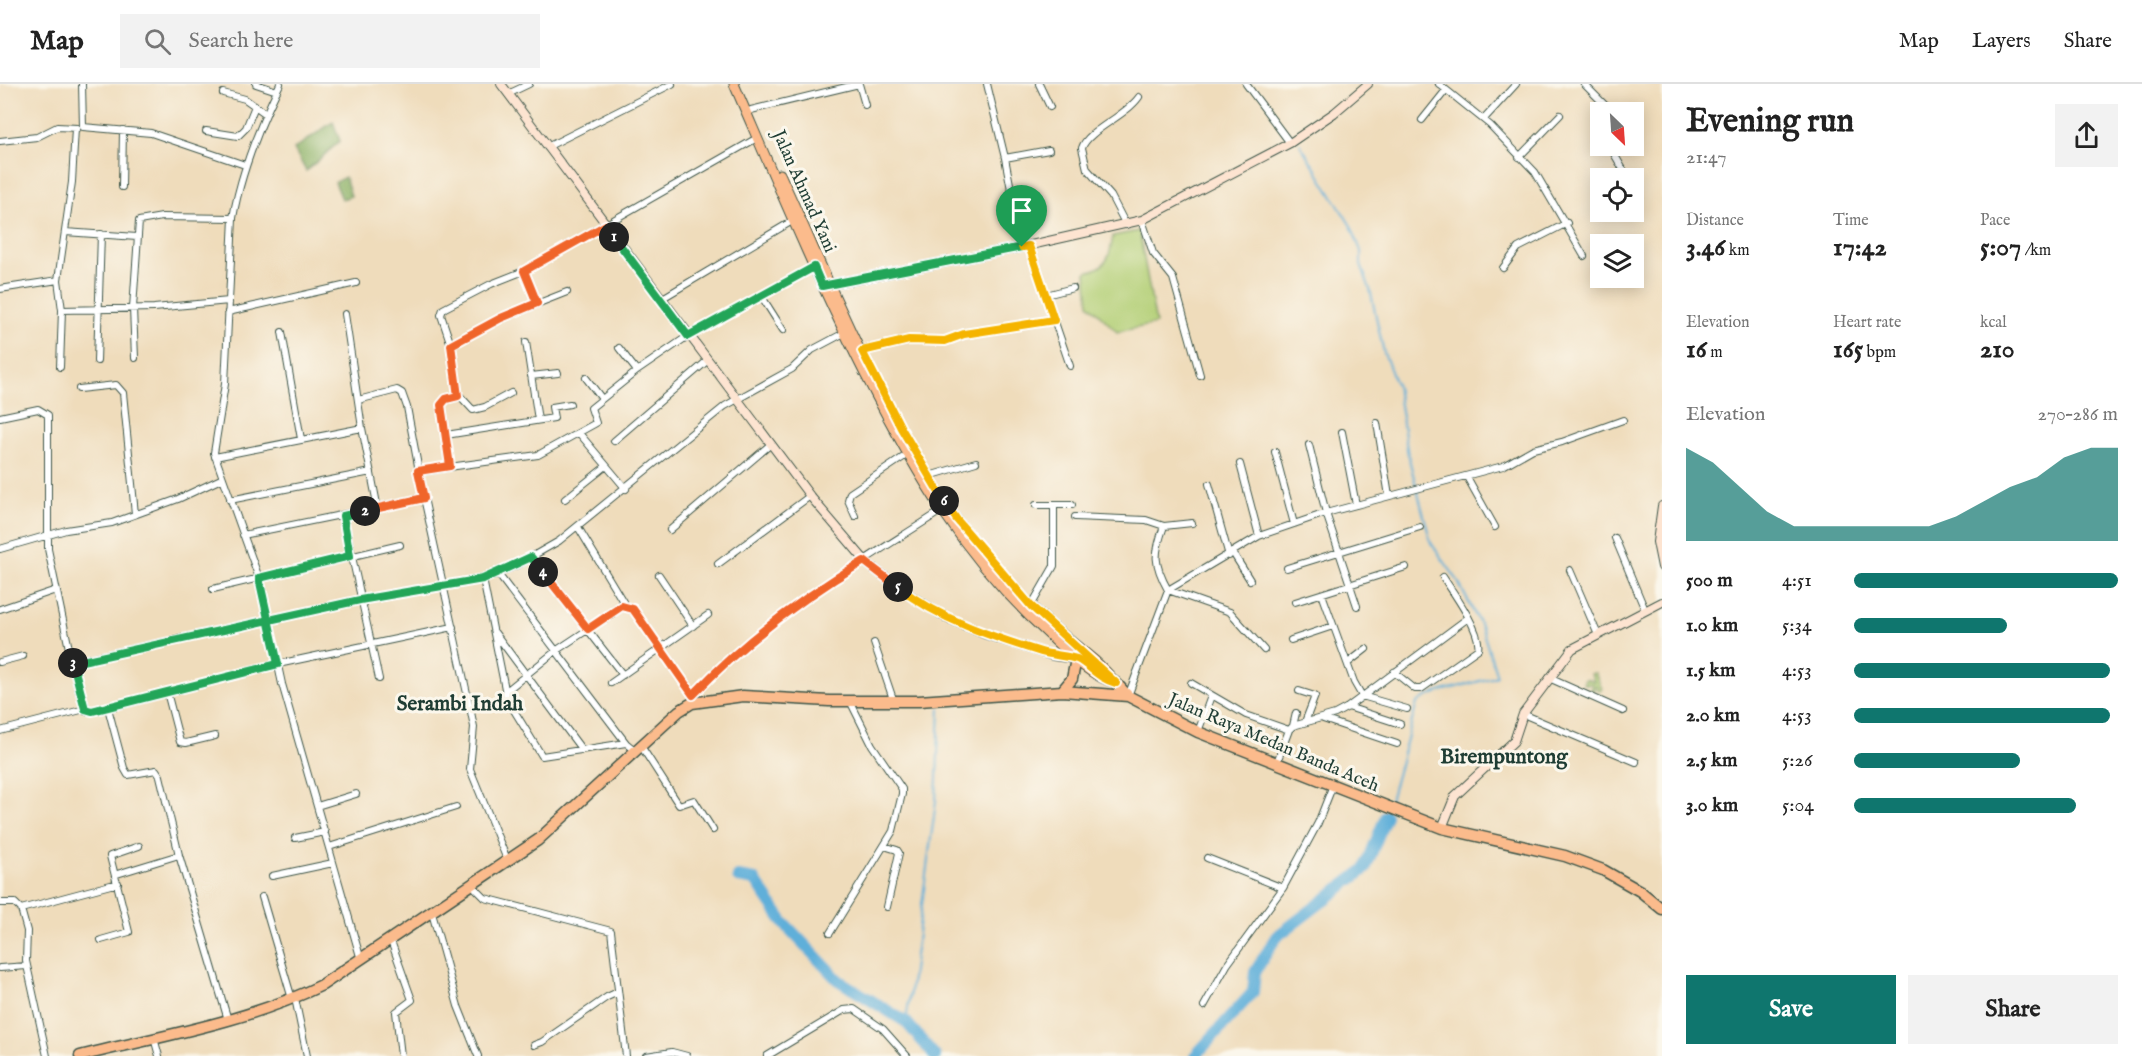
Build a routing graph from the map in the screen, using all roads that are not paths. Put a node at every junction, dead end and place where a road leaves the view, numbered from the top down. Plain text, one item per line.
1 (82, 84) edge
2 (256, 84) edge
3 (501, 84) edge
4 (529, 84) edge
5 (672, 84) edge
6 (734, 84) edge
7 (740, 84) edge
8 (988, 84) edge
9 (1039, 84) edge
10 (1246, 84) edge
11 (1368, 84) edge
12 (1439, 84) edge
13 (1516, 84) edge
14 (1584, 84) edge
15 (279, 87) edge
16 (1446, 90) junction
17 (223, 93) dead end
18 (508, 94) junction
19 (1139, 97) dead end
20 (1602, 102) edge
21 (865, 105) dead end
22 (255, 106) junction
23 (1050, 107) dead end
24 (751, 110) junction
25 (266, 114) junction
26 (1560, 115) dead end
27 (1484, 119) junction
28 (1422, 120) dead end
29 (82, 127) junction
30 (75, 128) junction
31 (123, 130) junction
32 (206, 131) dead end
33 (757, 138) junction
34 (0, 141) edge
35 (1294, 141) junction
36 (546, 147) junction
37 (1049, 150) dead end
38 (1519, 157) junction
39 (1005, 158) junction
40 (245, 165) junction
41 (122, 187) dead end
42 (233, 218) junction
43 (794, 220) junction
44 (1142, 220) junction
45 (1567, 223) junction
46 (606, 225) junction
47 (1126, 225) junction
48 (65, 232) junction
49 (101, 234) junction
50 (137, 237) junction
51 (1026, 247) junction
52 (1584, 256) dead end
53 (814, 267) junction
54 (1503, 268) dead end
55 (524, 271) junction
56 (58, 280) junction
57 (356, 282) dead end
58 (826, 285) junction
59 (1073, 288) dead end
60 (0, 289) edge
61 (567, 292) dead end
62 (1046, 295) junction
63 (762, 297) junction
64 (661, 299) junction
65 (229, 301) junction
66 (537, 303) junction
67 (133, 308) junction
68 (99, 309) junction
69 (62, 310) junction
70 (228, 312) junction
71 (345, 314) dead end
72 (1054, 320) junction
73 (783, 330) dead end
74 (282, 332) dead end
75 (844, 333) junction
76 (688, 336) junction
77 (526, 342) dead end
78 (451, 345) junction
79 (619, 348) dead end
80 (862, 351) junction
81 (135, 358) dead end
82 (707, 360) junction
83 (98, 361) dead end
84 (1070, 366) dead end
85 (60, 367) dead end
86 (637, 371) junction
87 (558, 373) dead end
88 (1200, 375) dead end
89 (531, 376) junction
90 (586, 378) dead end
91 (79, 389) dead end
92 (511, 393) dead end
93 (458, 396) junction
94 (737, 398) junction
95 (602, 399) junction
96 (358, 400) junction
97 (570, 404) dead end
98 (0, 417) edge
99 (538, 420) junction
100 (1623, 420) dead end
101 (1377, 423) dead end
102 (362, 428) junction
103 (1342, 432) dead end
104 (579, 433) junction
105 (446, 435) junction
106 (302, 439) junction
107 (614, 441) dead end
108 (771, 444) junction
109 (1309, 445) dead end
110 (1275, 452) dead end
111 (910, 453) junction
112 (214, 457) junction
113 (976, 462) dead end
114 (1240, 464) dead end
115 (450, 466) junction
116 (605, 467) junction
117 (418, 471) junction
118 (371, 472) junction
119 (929, 476) junction
120 (1467, 477) junction
121 (222, 479) junction
122 (1209, 484) dead end
123 (626, 489) junction
124 (810, 496) junction
125 (1389, 496) junction
126 (424, 498) junction
127 (565, 499) dead end
128 (230, 500) junction
129 (1036, 504) dead end
130 (1054, 505) junction
131 (1072, 505) dead end
132 (1356, 505) junction
133 (1662, 506) edge
134 (378, 509) junction
135 (941, 512) junction
136 (1326, 513) junction
137 (135, 514) junction
138 (343, 516) junction
139 (855, 516) dead end
140 (1075, 517) dead end
141 (1192, 523) dead end
142 (1294, 524) junction
143 (1164, 525) junction
144 (1420, 526) dead end
145 (578, 527) junction
146 (1495, 527) dead end
147 (670, 530) dead end
148 (1660, 531) edge
149 (46, 535) junction
150 (243, 535) junction
151 (1259, 536) junction
152 (1615, 537) dead end
153 (400, 545) dead end
154 (0, 549) edge
155 (1339, 552) junction
156 (1231, 554) junction
157 (350, 556) junction
158 (531, 557) junction
159 (864, 561) junction
160 (717, 564) dead end
161 (1406, 567) dead end
162 (1662, 567) edge
163 (1287, 568) dead end
164 (1570, 570) dead end
165 (498, 574) junction
166 (659, 575) dead end
167 (1443, 577) dead end
168 (259, 578) junction
169 (483, 579) junction
170 (1250, 580) dead end
171 (444, 585) junction
172 (1349, 585) junction
173 (213, 589) dead end
174 (56, 590) junction
175 (1168, 590) junction
176 (1322, 594) junction
177 (360, 600) junction
178 (1295, 602) dead end
179 (625, 605) junction
180 (1661, 605) edge
181 (1031, 606) junction
182 (1357, 606) dead end
183 (0, 609) edge
184 (1645, 610) junction
185 (708, 615) dead end
186 (1468, 618) junction
187 (268, 620) junction
188 (693, 626) junction
189 (1333, 626) junction
190 (453, 627) junction
191 (492, 629) junction
192 (588, 629) junction
193 (1598, 635) junction
194 (1292, 640) dead end
195 (874, 643) dead end
196 (371, 644) junction
197 (660, 648) junction
198 (1366, 649) dead end
199 (557, 650) junction
200 (1264, 650) dead end
201 (23, 656) dead end
202 (1076, 659) junction
203 (0, 662) edge
204 (73, 662) junction
205 (1348, 663) junction
206 (278, 664) junction
207 (1394, 672) junction
208 (526, 674) junction
209 (623, 675) junction
210 (1549, 678) junction
211 (379, 679) dead end
212 (611, 682) dead end
213 (1116, 683) junction
214 (1191, 683) dead end
215 (1062, 691) junction
216 (1299, 691) dead end
217 (167, 692) junction
218 (506, 696) junction
219 (1128, 696) junction
220 (1211, 696) junction
221 (1362, 696) junction
222 (692, 699) junction
223 (894, 699) junction
224 (849, 700) junction
225 (470, 707) junction
226 (1348, 707) junction
227 (108, 708) junction
228 (1407, 708) dead end
229 (85, 709) junction
230 (1623, 711) dead end
231 (1296, 713) dead end
232 (1523, 714) junction
233 (1322, 719) junction
234 (1305, 722) junction
235 (1400, 724) dead end
236 (1291, 728) junction
237 (0, 731) edge
238 (1198, 732) junction
239 (215, 736) dead end
240 (626, 743) junction
241 (1396, 744) dead end
242 (638, 749) junction
243 (582, 750) junction
244 (1277, 762) junction
245 (1636, 762) dead end
246 (1333, 785) junction
247 (356, 794) dead end
248 (317, 806) junction
249 (456, 807) dead end
250 (1442, 828) junction
251 (713, 830) dead end
252 (325, 832) junction
253 (295, 837) dead end
254 (139, 846) dead end
255 (884, 846) junction
256 (329, 847) junction
257 (179, 855) junction
258 (1207, 858) dead end
259 (508, 862) junction
260 (333, 863) junction
261 (117, 874) junction
262 (272, 876) dead end
263 (118, 883) junction
264 (472, 886) junction
265 (1283, 888) junction
266 (262, 897) dead end
267 (0, 903) edge
268 (887, 907) dead end
269 (21, 909) junction
270 (1662, 909) edge
271 (432, 914) junction
272 (830, 933) dead end
273 (101, 939) dead end
274 (391, 941) junction
275 (361, 961) junction
276 (27, 966) junction
277 (0, 968) edge
278 (618, 992) junction
279 (293, 999) junction
280 (1204, 1006) dead end
281 (228, 1020) junction
282 (154, 1038) junction
283 (534, 1045) dead end
284 (47, 1056) edge
285 (81, 1056) edge
286 (159, 1056) edge
287 (307, 1056) edge
288 (401, 1056) edge
289 (478, 1056) edge
290 (626, 1056) edge
291 (646, 1056) edge
292 (687, 1056) edge
293 (767, 1056) edge
294 (907, 1056) edge

1 - 29 street
2 - 15 street
3 - 18 street
4 - 18 street
5 - 36 street
6 - 33 main road, Jalan Raya Medan Banda Aceh
7 - 24 main road, Jalan Ahmad Yani
8 - 39 street
9 - 23 street
10 - 35 street
11 - 35 street
12 - 16 street
13 - 27 street
14 - 20 street
15 - 25 street
16 - 27 street
16 - 28 street
17 - 22 street
18 - 36 street
19 - 47 street
21 - 24 street
22 - 25 street
22 - 32 street
24 - 58 main road, Jalan Ahmad Yani
25 - 40 street
26 - 38 street
27 - 38 street
29 - 30 street
29 - 31 street
30 - 34 street
30 - 48 street
31 - 40 street
31 - 41 street
33 - 43 main road, Jalan Raya Medan Banda Aceh
33 - 46 street
35 - 44 street
36 - 46 street
37 - 39 street
38 - 45 street
39 - 51 street
40 - 42 street
42 - 50 street
42 - 65 street
43 - 53 main road, Jalan Raya Medan Banda Aceh
43 - 64 street
44 - 47 street
44 - 88 street
45 - 52 street
45 - 54 street
46 - 55 street
46 - 64 street
47 - 51 street
48 - 49 street
48 - 56 street
49 - 50 street
49 - 68 street
50 - 67 street
51 - 58 street
51 - 62 street
53 - 58 main road, Jalan Raya Medan Banda Aceh
53 - 63 street
55 - 66 street
55 - 78 street
56 - 60 street
56 - 69 street
57 - 70 street
58 - 75 main road, Jalan Raya Medan Banda Aceh
58 - 80 main road, Jalan Ahmad Yani
59 - 62 street
61 - 66 street
62 - 72 street
63 - 73 street
63 - 76 street
64 - 76 street
65 - 67 street
65 - 70 street
66 - 78 street
67 - 68 street
67 - 81 street
68 - 69 street
68 - 83 street
69 - 85 street
70 - 112 street
71 - 96 street
72 - 80 street
72 - 84 street
74 - 106 street
75 - 94 street
75 - 111 main road, Jalan Raya Medan Banda Aceh
76 - 82 street
76 - 86 street
77 - 89 street
78 - 93 street
79 - 86 street
80 - 111 main road, Jalan Ahmad Yani
82 - 94 street
82 - 107 street
86 - 95 street
87 - 89 street
89 - 99 street
90 - 95 street
91 - 137 street
92 - 93 street
93 - 105 street
94 - 108 street
94 - 123 street
95 - 104 street
96 - 102 street
96 - 117 street
97 - 99 street
98 - 149 street
99 - 105 street
100 - 120 street
101 - 125 street
102 - 106 street
102 - 118 street
103 - 132 street
104 - 115 street
104 - 116 street
105 - 115 street
106 - 112 street
108 - 124 street
108 - 147 street
109 - 136 street
110 - 142 street
111 - 119 main road, Jalan Ahmad Yani
111 - 135 main road, Jalan Raya Medan Banda Aceh
111 - 139 street
112 - 121 street
113 - 119 street
114 - 151 street
115 - 117 street
116 - 123 street
116 - 127 street
117 - 126 street
118 - 128 street
118 - 134 street
119 - 181 main road, Jalan Ahmad Yani
120 - 125 street
120 - 146 street
121 - 128 street
121 - 137 street
122 - 156 street
123 - 145 street
124 - 159 street
124 - 160 street
125 - 132 street
126 - 134 street
126 - 171 street
128 - 150 street
129 - 130 street
130 - 131 street
130 - 181 street
132 - 136 street
133 - 148 street
134 - 138 street
135 - 159 street
135 - 202 main road, Jalan Raya Medan Banda Aceh
136 - 142 street
136 - 155 street
137 - 149 street
138 - 150 street
138 - 157 street
140 - 143 street
141 - 143 street
142 - 151 street
143 - 175 street
144 - 155 street
145 - 158 street
145 - 179 street
148 - 162 street
149 - 154 street
149 - 174 street
150 - 168 street
151 - 156 street
152 - 184 street
153 - 157 street
155 - 163 street
155 - 172 street
156 - 170 street
156 - 175 street
157 - 168 street
157 - 177 street
158 - 165 street
158 - 192 street
159 - 202 street
159 - 222 street
161 - 172 street
164 - 193 street
165 - 169 street
165 - 199 street
166 - 188 street
167 - 186 street
168 - 173 street
168 - 187 street
169 - 171 street
169 - 191 street
171 - 177 street
171 - 190 street
172 - 176 street
172 - 182 street
174 - 183 street
174 - 204 street
175 - 200 street
175 - 219 street
176 - 178 street
176 - 189 street
177 - 187 street
177 - 196 street
179 - 192 street
179 - 197 street
180 - 184 street
181 - 213 main road, Jalan Ahmad Yani
184 - 193 street
185 - 188 street
186 - 207 street
186 - 207 street
187 - 204 street
187 - 206 street
188 - 197 street
189 - 194 street
189 - 205 street
190 - 196 street
190 - 225 street
191 - 208 street
191 - 218 street
192 - 199 street
192 - 209 street
193 - 210 street
195 - 223 street
196 - 206 street
196 - 211 street
197 - 209 street
197 - 222 street
198 - 205 street
199 - 208 street
199 - 240 street
201 - 203 street
202 - 213 main road, Jalan Raya Medan Banda Aceh
202 - 215 highway
204 - 229 street
205 - 221 street
206 - 217 street
206 - 248 street
207 - 221 street
208 - 218 street
208 - 243 street
209 - 212 street
210 - 230 street
210 - 232 street
213 - 219 highway, Jalan Raya Medan Banda Aceh
214 - 220 street
215 - 219 highway
215 - 223 highway
216 - 234 street
217 - 227 street
217 - 239 street
218 - 225 street
218 - 243 street
219 - 238 highway, Jalan Raya Medan Banda Aceh
220 - 236 street
220 - 238 street
221 - 226 street
221 - 228 street
222 - 224 highway
222 - 242 highway
223 - 224 highway
224 - 255 street
225 - 259 street
226 - 233 street
226 - 235 street
227 - 229 street
227 - 257 street
229 - 237 street
231 - 236 street
232 - 245 street
232 - 250 street
233 - 234 street
233 - 241 street
234 - 236 street
236 - 244 street
238 - 244 highway, Jalan Raya Medan Banda Aceh
240 - 242 street
240 - 243 street
242 - 251 street
242 - 259 highway
244 - 246 highway, Jalan Raya Medan Banda Aceh
246 - 250 highway, Jalan Raya Medan Banda Aceh
246 - 265 street
247 - 248 street
248 - 252 street
249 - 256 street
250 - 270 highway, Jalan Raya Medan Banda Aceh
252 - 253 street
252 - 256 street
254 - 261 street
255 - 268 street
255 - 272 street
256 - 260 street
257 - 261 street
257 - 281 street
258 - 265 street
259 - 264 highway
260 - 262 street
260 - 275 street
261 - 263 street
263 - 269 street
263 - 273 street
264 - 271 highway
264 - 278 street
265 - 280 street
266 - 279 street
267 - 269 street
269 - 276 street
271 - 274 highway
271 - 289 street
274 - 275 highway
274 - 288 street
275 - 279 highway
276 - 277 street
276 - 284 street
278 - 283 street
278 - 290 street
279 - 281 highway
279 - 287 street
281 - 282 highway
282 - 285 highway
282 - 286 street
291 - 292 street
293 - 294 street

